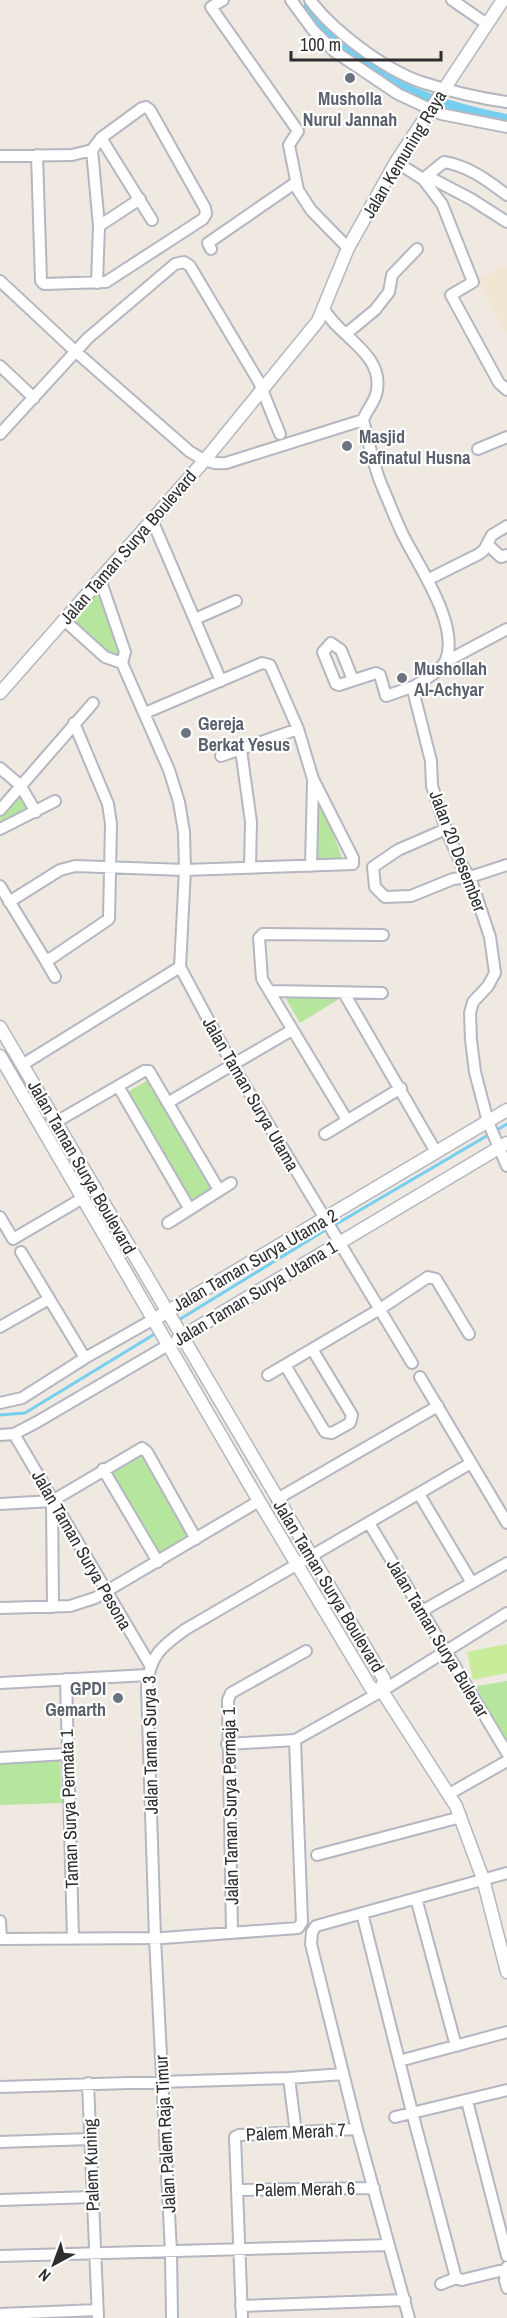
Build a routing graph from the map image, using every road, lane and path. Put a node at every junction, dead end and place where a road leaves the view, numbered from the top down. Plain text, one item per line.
1 (223, 0) edge
2 (291, 0) edge
3 (310, 0) edge
4 (452, 0) edge
5 (503, 0) edge
6 (207, 4) edge
7 (486, 24) junction
8 (442, 91) junction
9 (507, 102) edge
10 (432, 109) junction
11 (507, 127) edge
12 (101, 138) junction
13 (92, 150) junction
14 (37, 155) junction
15 (0, 156) edge
16 (396, 162) junction
17 (425, 177) junction
18 (295, 183) junction
19 (507, 195) edge
20 (140, 199) junction
21 (152, 220) dead end
22 (507, 222) edge
23 (99, 226) junction
24 (348, 248) junction
25 (211, 249) dead end
26 (417, 249) dead end
27 (0, 281) edge
28 (97, 283) junction
29 (321, 315) junction
30 (347, 333) junction
31 (75, 351) junction
32 (0, 366) edge
33 (507, 390) edge
34 (259, 395) junction
35 (34, 398) junction
36 (363, 420) junction
37 (0, 434) edge
38 (280, 434) dead end
39 (507, 437) edge
40 (478, 449) dead end
41 (204, 461) junction
42 (152, 520) junction
43 (507, 526) edge
44 (487, 544) junction
45 (507, 555) edge
46 (100, 579) junction
47 (429, 579) junction
48 (236, 601) dead end
49 (195, 619) junction
50 (64, 620) junction
51 (507, 629) edge
52 (445, 662) junction
53 (122, 663) junction
54 (352, 680) dead end
55 (221, 681) junction
56 (415, 686) junction
57 (0, 693) edge
58 (93, 703) dead end
59 (145, 713) junction
60 (74, 723) junction
61 (298, 729) junction
62 (241, 750) junction
63 (221, 756) dead end
64 (0, 768) edge
65 (313, 778) junction
66 (20, 786) junction
67 (55, 801) dead end
68 (0, 810) edge
69 (36, 812) junction
70 (0, 829) edge
71 (446, 829) junction
72 (507, 865) edge
73 (311, 866) junction
74 (110, 867) junction
75 (250, 867) junction
76 (185, 870) junction
77 (470, 877) junction
78 (0, 886) edge
79 (9, 902) junction
80 (383, 935) dead end
81 (44, 958) junction
82 (180, 967) junction
83 (55, 977) dead end
84 (270, 991) junction
85 (344, 993) junction
86 (382, 993) dead end
87 (0, 1027) edge
88 (292, 1030) junction
89 (0, 1056) edge
90 (232, 1064) junction
91 (22, 1065) junction
92 (5, 1076) edge
93 (118, 1086) junction
94 (401, 1088) junction
95 (169, 1102) junction
96 (507, 1110) edge
97 (347, 1120) junction
98 (56, 1122) junction
99 (489, 1125) junction
100 (325, 1134) dead end
101 (501, 1145) edge
102 (436, 1152) junction
103 (507, 1166) edge
104 (231, 1183) dead end
105 (219, 1190) junction
106 (83, 1198) junction
107 (189, 1208) junction
108 (0, 1218) edge
109 (326, 1222) junction
110 (168, 1223) dead end
111 (337, 1242) junction
112 (21, 1252) dead end
113 (49, 1299) junction
114 (380, 1309) junction
115 (169, 1315) junction
116 (156, 1323) junction
117 (0, 1327) edge
118 (181, 1334) junction
119 (469, 1334) dead end
120 (168, 1342) junction
121 (312, 1349) junction
122 (85, 1359) junction
123 (412, 1363) dead end
124 (285, 1365) junction
125 (268, 1375) dead end
126 (420, 1377) dead end
127 (0, 1403) edge
128 (438, 1406) junction
129 (14, 1434) junction
130 (0, 1435) edge
131 (471, 1463) junction
132 (103, 1469) junction
133 (419, 1494) junction
134 (277, 1499) junction
135 (52, 1501) junction
136 (259, 1501) junction
137 (0, 1504) edge
138 (369, 1523) junction
139 (507, 1523) edge
140 (196, 1539) junction
141 (311, 1557) junction
142 (158, 1562) junction
143 (507, 1563) edge
144 (298, 1565) junction
145 (472, 1583) junction
146 (107, 1592) junction
147 (53, 1607) junction
148 (0, 1608) edge
149 (422, 1611) junction
150 (507, 1613) edge
151 (446, 1650) junction
152 (306, 1651) dead end
153 (149, 1670) junction
154 (66, 1679) junction
155 (0, 1683) edge
156 (382, 1691) junction
157 (295, 1740) junction
158 (227, 1744) junction
159 (507, 1753) edge
160 (66, 1754) junction
161 (0, 1758) edge
162 (507, 1761) edge
163 (449, 1794) junction
164 (461, 1817) junction
165 (317, 1855) dead end
166 (507, 1873) edge
167 (483, 1879) junction
168 (416, 1898) junction
169 (362, 1914) junction
170 (0, 1921) edge
171 (232, 1933) junction
172 (73, 1938) junction
173 (1, 1939) edge
174 (158, 1941) junction
175 (507, 1972) edge
176 (507, 2032) edge
177 (456, 2046) junction
178 (399, 2061) junction
179 (343, 2074) junction
180 (289, 2078) junction
181 (162, 2081) junction
182 (88, 2083) junction
183 (0, 2087) edge
184 (507, 2090) edge
185 (467, 2101) junction
186 (412, 2112) junction
187 (395, 2117) dead end
188 (356, 2126) junction
189 (296, 2133) junction
190 (90, 2139) junction
191 (0, 2142) edge
192 (374, 2188) junction
193 (237, 2190) junction
194 (93, 2197) junction
195 (0, 2200) edge
196 (389, 2245) junction
197 (239, 2250) junction
198 (171, 2252) junction
199 (95, 2253) junction
200 (0, 2256) edge
201 (507, 2256) edge
202 (507, 2268) edge
203 (456, 2278) junction
204 (441, 2284) dead end
205 (507, 2288) edge
206 (405, 2300) junction
207 (241, 2306) junction
208 (0, 2314) edge
209 (98, 2314) edge
210 (172, 2318) edge
211 (242, 2318) edge
212 (409, 2318) edge

1 - 6 street
2 - 10 street
3 - 8 street
4 - 7 street
5 - 7 street, Jalan Kemuning Raya
6 - 18 street
7 - 8 street, Jalan Kemuning Raya
8 - 9 street
8 - 10 street, Jalan Kemuning Raya
10 - 11 street
10 - 16 street, Jalan Kemuning Raya
12 - 13 street
12 - 20 street
12 - 28 street
13 - 14 street
13 - 23 street
14 - 15 street
14 - 28 street
16 - 17 street
16 - 24 street, Jalan Kemuning Raya
17 - 19 street
17 - 22 street
17 - 33 street
18 - 24 street
18 - 25 street
20 - 21 street
20 - 23 street
23 - 28 street
24 - 29 street, Jalan Kemuning Raya
26 - 30 street
27 - 31 street
29 - 30 street
29 - 34 street, Jalan Taman Surya Boulevard
30 - 36 street
31 - 34 street
31 - 35 street
31 - 41 street
32 - 35 street
34 - 38 street
34 - 41 street, Jalan Taman Surya Boulevard
35 - 37 street
36 - 41 street
36 - 47 street
39 - 40 street
41 - 42 street, Jalan Taman Surya Boulevard
42 - 46 street, Jalan Taman Surya Boulevard
42 - 49 street
43 - 44 street
44 - 45 street
44 - 47 street
46 - 50 street, Jalan Taman Surya Boulevard
46 - 53 street
47 - 52 street
48 - 49 street
49 - 55 street
50 - 53 street
50 - 57 street, Jalan Taman Surya Boulevard
51 - 52 street
52 - 56 street
53 - 59 street
54 - 56 street
55 - 59 street
55 - 61 street
56 - 71 street, Jalan 20 Desember
58 - 60 street
59 - 76 street
60 - 66 street
60 - 74 street
61 - 62 street
61 - 65 street
62 - 63 street
62 - 75 street
64 - 66 street
65 - 73 street
65 - 73 street
66 - 68 street
66 - 69 street
67 - 69 street
69 - 70 street
71 - 77 street, Jalan 20 Desember
71 - 77 street
72 - 77 street
73 - 75 street
74 - 76 street
74 - 79 street
74 - 81 street
75 - 76 street
76 - 82 street
77 - 99 street, Jalan 20 Desember
78 - 79 street
79 - 81 street
80 - 84 street
81 - 83 street
82 - 90 street, Jalan Taman Surya Utama
82 - 91 street
84 - 85 street
84 - 88 street
85 - 86 street
85 - 94 street
87 - 91 street, Jalan Taman Surya Boulevard
88 - 90 street
88 - 97 street
89 - 92 street, Jalan Taman Surya Boulevard
90 - 95 street
90 - 109 street, Jalan Taman Surya Utama
91 - 98 street, Jalan Taman Surya Boulevard
92 - 106 street, Jalan Taman Surya Boulevard
93 - 95 street
93 - 98 street
93 - 107 street
94 - 97 street
94 - 102 street
95 - 105 street
96 - 99 street, Jalan Taman Surya Utama 2
97 - 100 street
98 - 115 street, Jalan Taman Surya Boulevard
99 - 101 street, Jalan 20 Desember
99 - 102 street, Jalan Taman Surya Utama 2
101 - 103 street, Jalan 20 Desember
101 - 111 street, Jalan Taman Surya Utama 1
102 - 109 street, Jalan Taman Surya Utama 2
104 - 105 street
105 - 107 street
106 - 108 street
106 - 116 street, Jalan Taman Surya Boulevard
107 - 110 street
109 - 111 street, Jalan Taman Surya Utama
109 - 115 street, Jalan Taman Surya Utama 2
111 - 114 street, Jalan Taman Surya Utama
111 - 118 street, Jalan Taman Surya Utama 1
112 - 113 street
113 - 117 street
113 - 122 street
114 - 119 street
114 - 121 street
114 - 123 street, Jalan Taman Surya Utama
115 - 116 street, Jalan Taman Surya Utama 2
115 - 118 street, Jalan Taman Surya Boulevard
116 - 120 street, Jalan Taman Surya Boulevard
116 - 122 street, Jalan Taman Surya Utama 2
118 - 120 street, Jalan Taman Surya Utama 1
118 - 134 street, Jalan Taman Surya Boulevard
120 - 129 street, Jalan Taman Surya Utama 1
120 - 136 street, Jalan Taman Surya Boulevard
121 - 124 street
121 - 124 street
122 - 127 street, Jalan Taman Surya Utama 2
124 - 125 street
126 - 128 street
128 - 131 street
128 - 134 street
129 - 130 street, Jalan Taman Surya Utama 1
129 - 135 street, Jalan Taman Surya Pesona
131 - 133 street, Jalan Taman Surya 3
131 - 139 street
132 - 135 street
132 - 140 street
132 - 142 street
133 - 138 street, Jalan Taman Surya 3
133 - 145 street
134 - 141 street, Jalan Taman Surya Boulevard
135 - 137 street
135 - 146 street, Jalan Taman Surya Pesona
135 - 147 street
136 - 140 street
136 - 144 street, Jalan Taman Surya Boulevard
138 - 141 street, Jalan Taman Surya 3
138 - 149 street, Jalan Taman Surya Bulevar
140 - 142 street
141 - 144 street, Jalan Taman Surya 3
141 - 156 street, Jalan Taman Surya Boulevard
142 - 146 street
143 - 145 street
144 - 153 street, Jalan Taman Surya 3
144 - 156 street, Jalan Taman Surya Boulevard
145 - 149 street
146 - 147 street
146 - 153 street, Jalan Taman Surya Pesona
147 - 148 street
149 - 151 street, Jalan Taman Surya Bulevar
150 - 151 street
151 - 156 street
151 - 159 street, Jalan Taman Surya Bulevar
152 - 158 street, Jalan Taman Surya Permaja 1
153 - 154 street
153 - 174 street, Jalan Taman Surya 3
154 - 155 street
154 - 160 street, Taman Surya Permata 1
156 - 157 street
156 - 163 street
157 - 158 street
157 - 171 street
158 - 171 street, Jalan Taman Surya Permaja 1
160 - 161 street
160 - 172 street, Taman Surya Permata 1
162 - 163 street
163 - 164 street
164 - 165 street
164 - 167 street
166 - 167 street
167 - 168 street
167 - 175 street
168 - 169 street
168 - 177 street
169 - 178 street
169 - 179 street
170 - 173 street
171 - 174 street
172 - 173 street
172 - 174 street
174 - 181 street, Jalan Palem Raja Timur
176 - 177 street
177 - 178 street
178 - 186 street
179 - 180 street
179 - 188 street
180 - 181 street
180 - 189 street
181 - 182 street
181 - 198 street, Jalan Palem Raja Timur
182 - 183 street
182 - 190 street, Palem Kuning
184 - 185 street
185 - 186 street
185 - 201 street
186 - 187 street
186 - 203 street
188 - 189 street, Palem Merah 7
188 - 192 street
189 - 193 street, Palem Merah 7
190 - 191 street
190 - 194 street, Palem Kuning
192 - 193 street, Palem Merah 6
192 - 196 street
193 - 197 street
194 - 195 street
194 - 199 street, Palem Kuning
196 - 197 street
196 - 206 street
197 - 198 street
197 - 207 street
198 - 199 street
198 - 210 street, Jalan Palem Raja Timur
199 - 200 street
199 - 209 street, Palem Kuning
202 - 203 street
202 - 205 street
203 - 204 street
206 - 207 street
206 - 212 street
207 - 211 street
208 - 209 street

